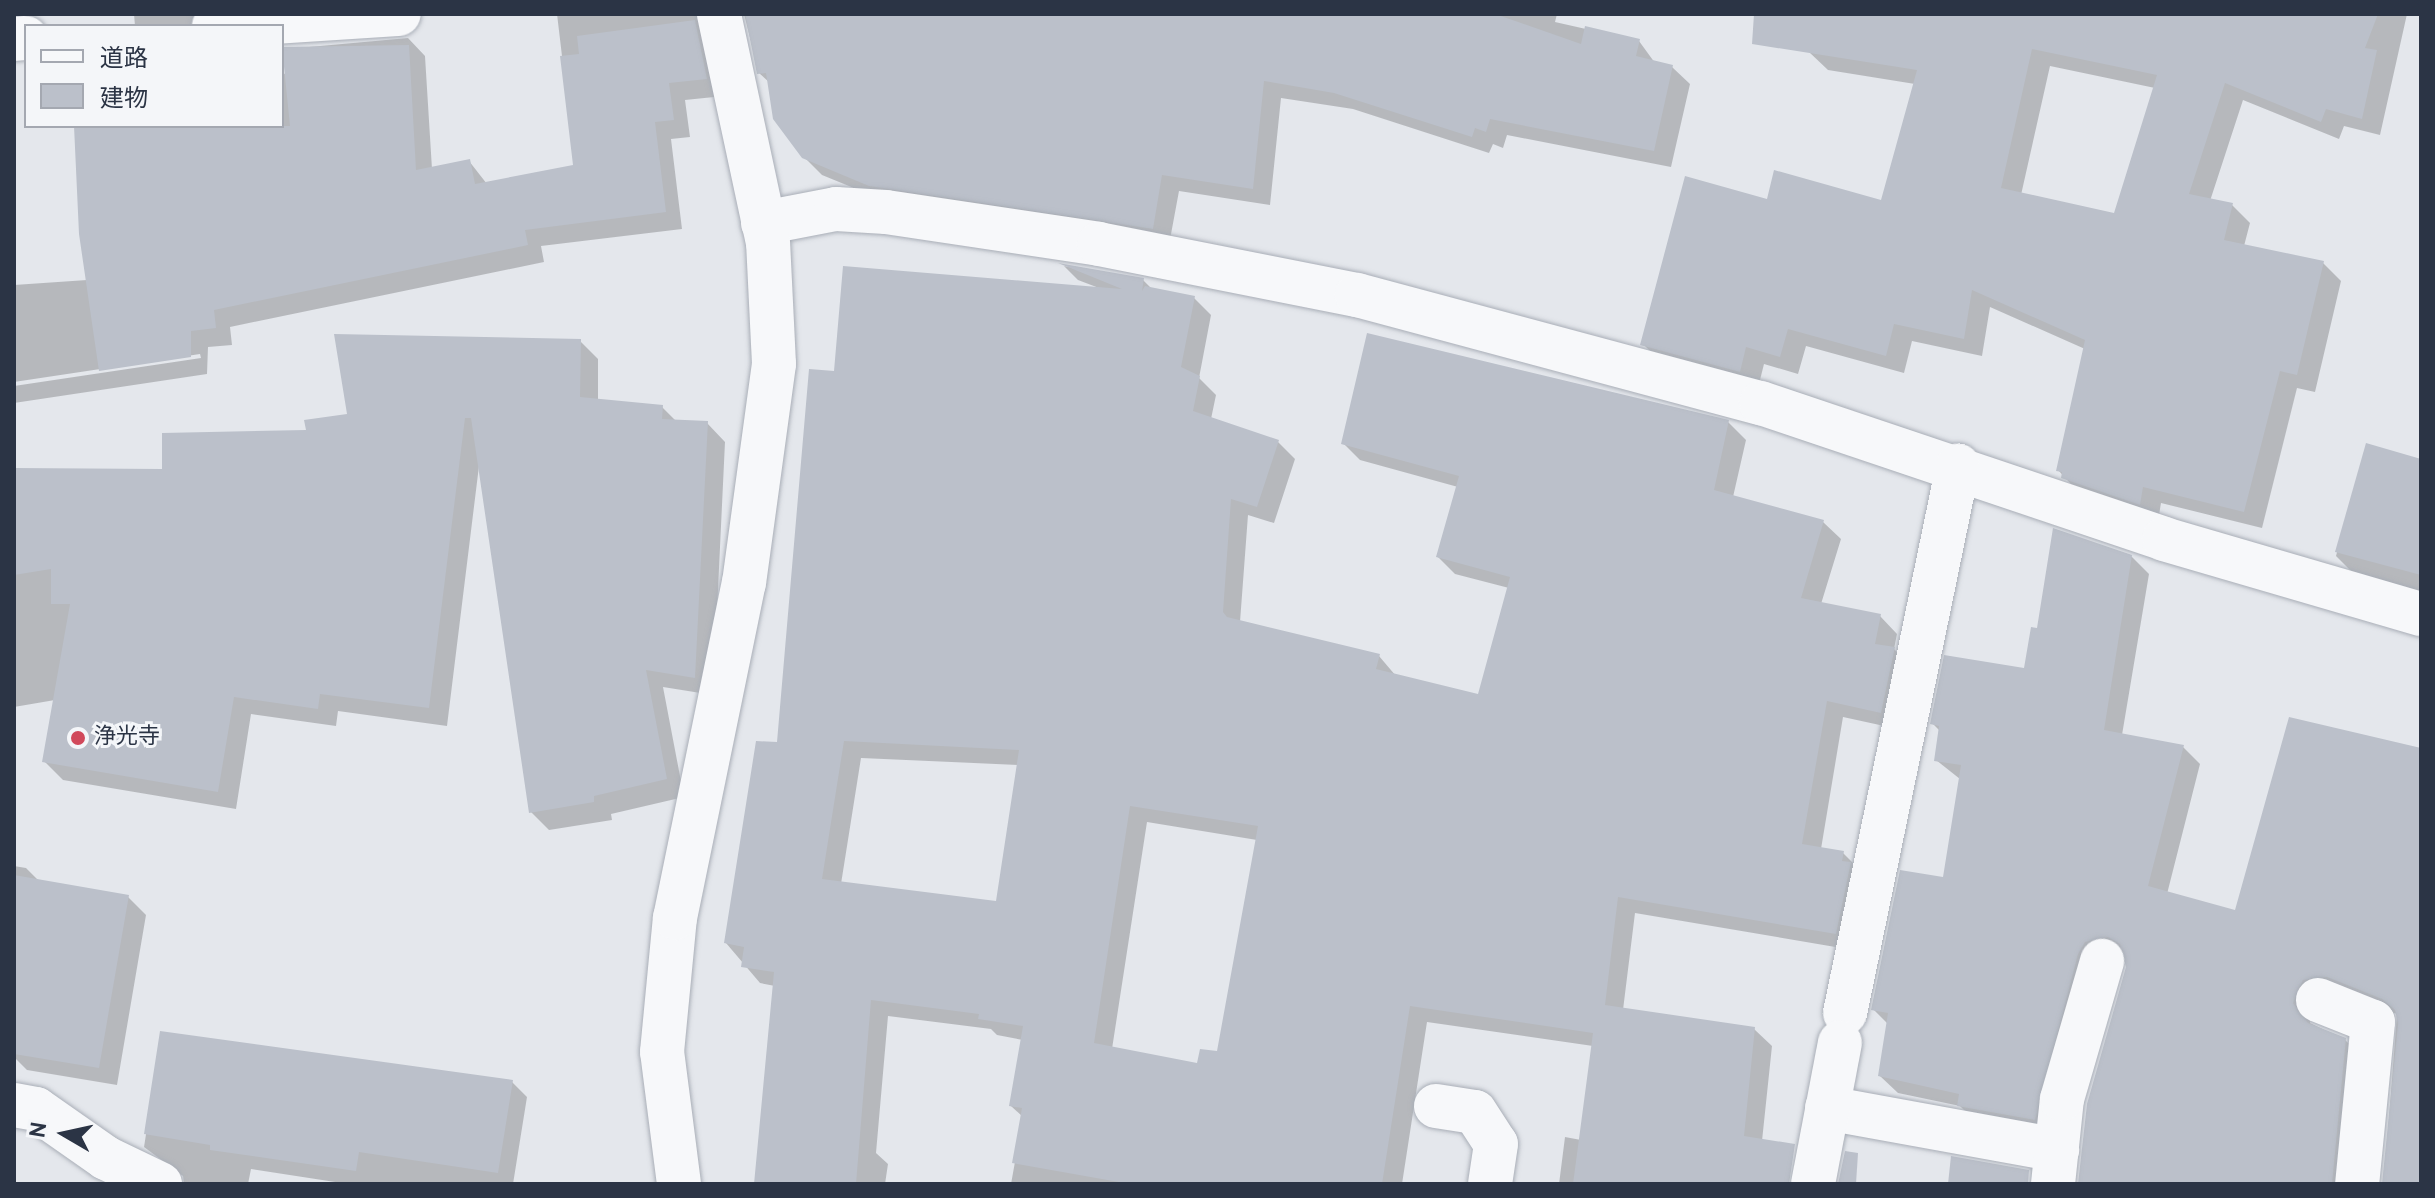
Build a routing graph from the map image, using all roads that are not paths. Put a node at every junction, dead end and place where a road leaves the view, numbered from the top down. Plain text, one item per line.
1 (399, 14) edge
2 (719, 14) edge
3 (245, 24) edge
4 (763, 223) junction
5 (1958, 466) junction
6 (2421, 614) edge
7 (2102, 961) dead end
8 (2318, 1000) dead end
9 (14, 1105) edge
10 (1436, 1106) dead end
11 (1827, 1108) junction
12 (2055, 1167) edge
13 (160, 1184) edge
14 (679, 1184) edge
15 (1490, 1184) edge
16 (1813, 1184) edge
17 (2357, 1184) edge

1 - 3 street
2 - 4 street
4 - 5 street
4 - 14 street
5 - 6 street
5 - 11 street
7 - 12 street
8 - 17 street
9 - 13 street
10 - 15 street
11 - 12 street
11 - 16 street

